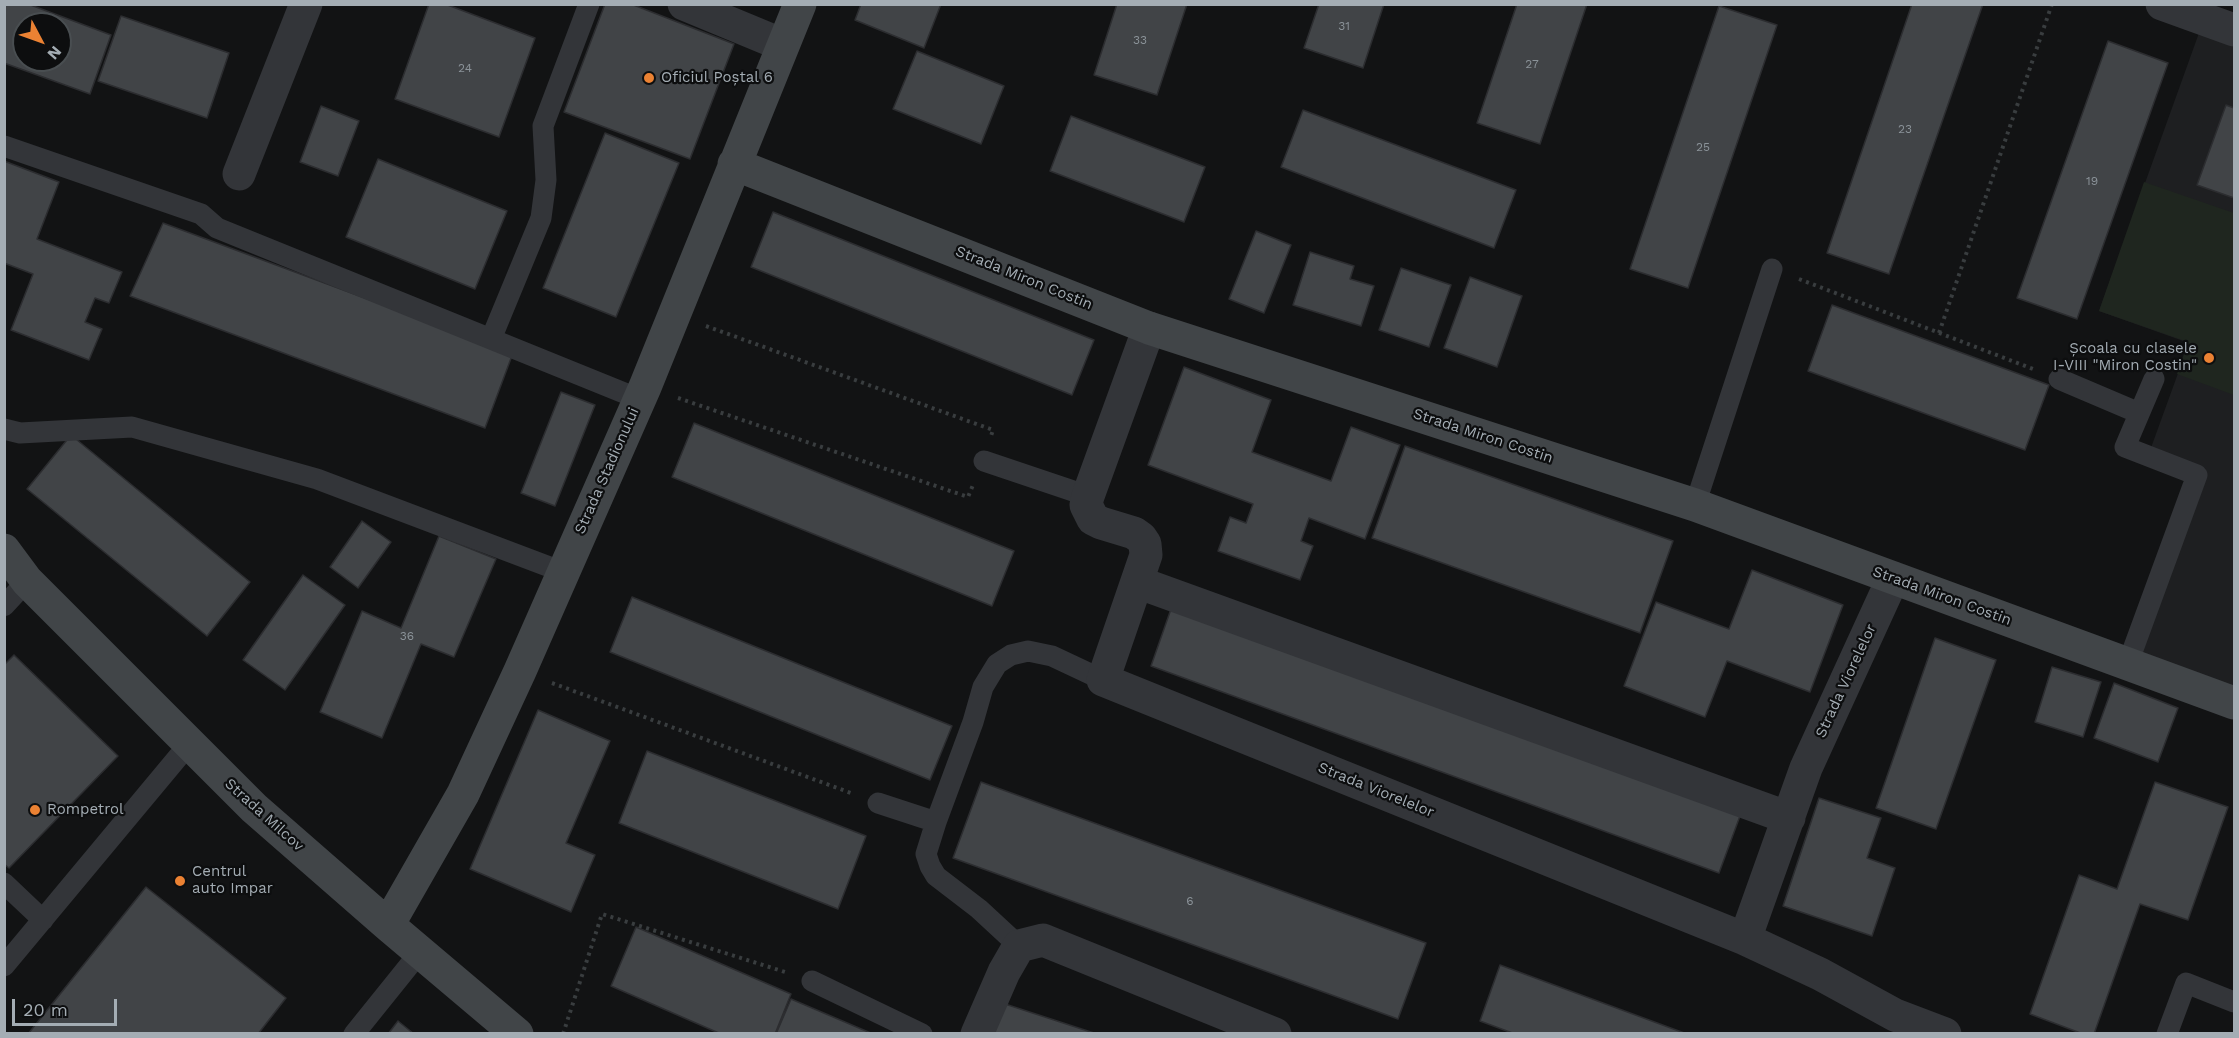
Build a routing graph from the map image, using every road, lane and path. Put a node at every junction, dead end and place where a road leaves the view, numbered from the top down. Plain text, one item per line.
1 (306, 4) edge
2 (589, 4) edge
3 (684, 4) edge
4 (800, 4) edge
5 (2052, 4) edge
6 (2162, 4) edge
7 (2235, 30) edge
8 (783, 45) junction
9 (4, 146) edge
10 (734, 164) junction
11 (239, 174) dead end
12 (1772, 269) joint
13 (675, 315) junction
14 (1149, 328) junction
15 (1939, 333) junction
16 (491, 339) junction
17 (2059, 379) joint
18 (2154, 379) dead end
19 (642, 393) junction
20 (2139, 413) junction
21 (4, 429) edge
22 (984, 461) junction
23 (1088, 496) junction
24 (1695, 505) junction
25 (4, 550) edge
26 (563, 572) junction
27 (16, 577) edge
28 (1893, 578) junction
29 (1137, 582) junction
30 (4, 606) edge
31 (2128, 663) junction
32 (520, 671) junction
33 (1103, 680) junction
34 (2235, 703) edge
35 (189, 744) junction
36 (878, 803) joint
37 (1789, 818) junction
38 (936, 822) junction
39 (4, 883) edge
40 (43, 920) junction
41 (388, 925) junction
42 (1745, 939) junction
43 (1019, 946) junction
44 (420, 952) junction
45 (4, 966) edge
46 (812, 981) joint
47 (2235, 1002) edge
48 (1891, 1024) edge
49 (354, 1034) edge
50 (517, 1034) edge
51 (563, 1034) edge
52 (922, 1034) edge
53 (977, 1034) edge
54 (1275, 1034) edge
55 (1945, 1034) edge
56 (2167, 1034) edge

1 - 11 street
2 - 16 lane
3 - 8 street
4 - 8 street, Strada Stadionului
5 - 15 path
6 - 7 street
8 - 10 street, Strada Stadionului
9 - 16 lane
10 - 13 street, Strada Stadionului
10 - 14 street, Strada Miron Costin
12 - 15 path
12 - 24 lane
13 - 19 street, Strada Stadionului
13 - 22 path
14 - 23 street
14 - 24 street, Strada Miron Costin
15 - 17 path
16 - 19 lane
17 - 20 lane
18 - 20 lane
19 - 22 path
19 - 26 street, Strada Stadionului
20 - 31 lane
21 - 26 lane
22 - 23 lane
23 - 29 street
24 - 28 street, Strada Miron Costin
25 - 27 street, Strada Milcov
26 - 32 street, Strada Stadionului
27 - 30 lane
27 - 35 street, Strada Milcov
28 - 31 street, Strada Miron Costin
28 - 37 street, Strada Viorelelor
29 - 33 street
29 - 37 street
31 - 34 street, Strada Miron Costin
32 - 36 path
32 - 41 street, Strada Stadionului
33 - 38 lane
33 - 42 street, Strada Viorelelor
35 - 40 lane
35 - 41 street, Strada Milcov
36 - 38 lane
37 - 42 street, Strada Viorelelor
38 - 43 lane
39 - 40 lane
40 - 45 lane
41 - 44 street, Strada Milcov
42 - 48 street, Strada Viorelelor
43 - 53 street
43 - 54 street
44 - 49 lane
44 - 50 street, Strada Milcov
46 - 51 path
46 - 52 lane
47 - 56 lane
48 - 55 street, Strada Viorelelor

